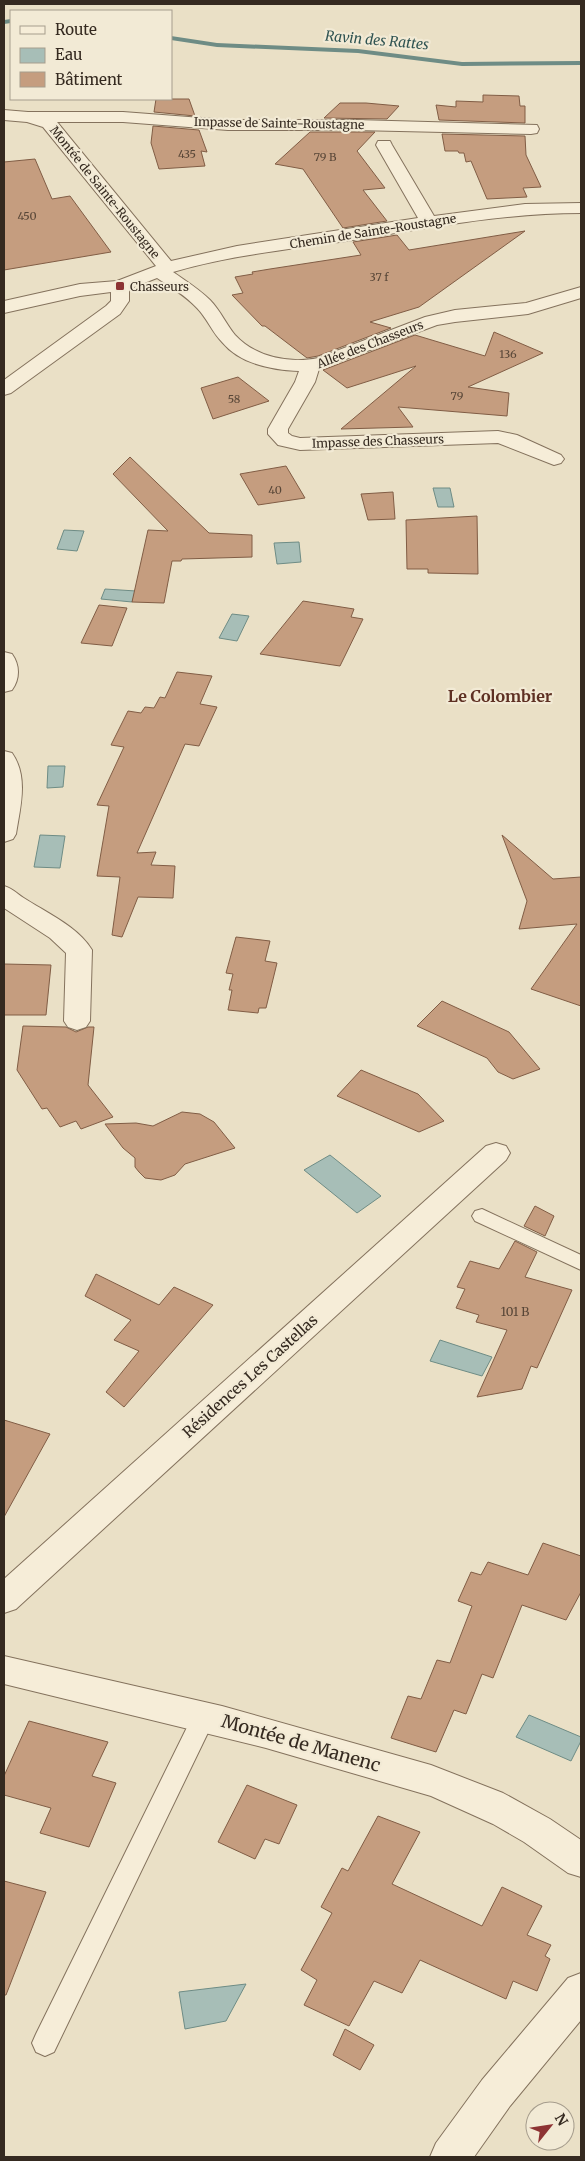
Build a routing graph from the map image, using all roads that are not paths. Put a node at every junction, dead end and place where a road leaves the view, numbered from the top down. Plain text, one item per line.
1 (4, 115) edge
2 (28, 116) junction
3 (4, 128) edge
4 (531, 128) dead end
5 (55, 130) junction
6 (384, 145) dead end
7 (581, 208) edge
8 (430, 222) junction
9 (164, 270) junction
10 (120, 286) junction
11 (581, 292) edge
12 (5, 306) edge
13 (310, 366) junction
14 (4, 389) edge
15 (554, 459) dead end
16 (4, 659) edge
17 (4, 685) edge
18 (4, 758) edge
19 (4, 834) edge
20 (4, 894) edge
21 (77, 1021) dead end
22 (496, 1153) dead end
23 (482, 1216) dead end
24 (581, 1263) edge
25 (4, 1598) edge
26 (4, 1670) edge
27 (204, 1716) junction
28 (581, 1861) edge
29 (581, 1991) edge
30 (45, 2043) dead end
31 (450, 2157) edge

1 - 2 street, Montée de Sainte-Roustagne
2 - 4 street, Impasse de Sainte-Roustagne
2 - 5 street, Montée de Sainte-Roustagne
3 - 5 street
5 - 9 street, Montée de Sainte-Roustagne
6 - 8 street
7 - 8 street, Chemin de Sainte-Roustagne
8 - 9 street, Chemin de Sainte-Roustagne
9 - 10 street, Chemin de Sainte-Roustagne
9 - 13 street, Allée des Chasseurs
10 - 12 street, Chemin de Sainte-Roustagne
10 - 14 street
11 - 13 street, Allée des Chasseurs
13 - 15 street, Impasse des Chasseurs
16 - 17 street
18 - 19 street
20 - 21 street
22 - 25 street, Résidences Les Castellas
23 - 24 lane
26 - 27 street, Montée de Manenc
27 - 28 street, Montée de Manenc
27 - 30 lane
29 - 31 street

